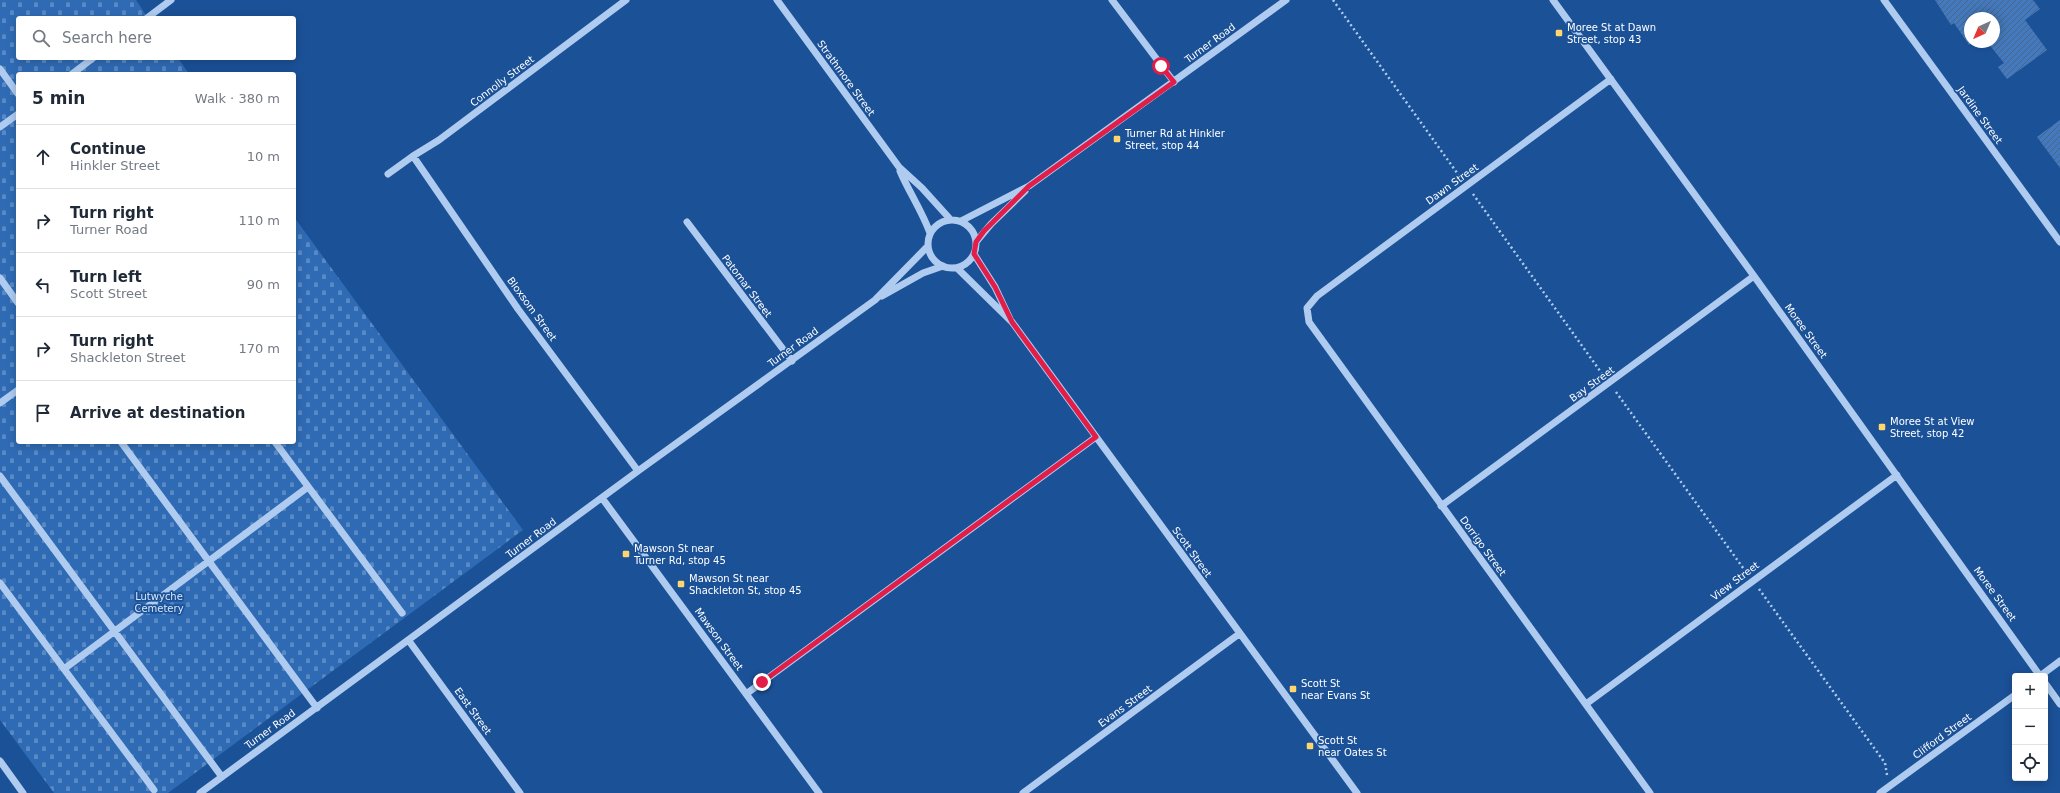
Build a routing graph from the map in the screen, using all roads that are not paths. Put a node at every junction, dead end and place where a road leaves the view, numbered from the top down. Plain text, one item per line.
1 (171, 0) edge
2 (626, 0) edge
3 (777, 0) edge
4 (1112, 0) edge
5 (1286, 0) edge
6 (1554, 0) edge
7 (1884, 0) edge
8 (151, 16) edge
9 (90, 60) edge
10 (0, 69) edge
11 (75, 72) edge
12 (1611, 79) junction
13 (1174, 82) junction
14 (16, 91) edge
15 (16, 115) edge
16 (0, 127) edge
17 (413, 156) junction
18 (899, 167) junction
19 (388, 174) dead end
20 (1029, 186) junction
21 (950, 219) junction
22 (961, 221) junction
23 (687, 222) dead end
24 (930, 233) junction
25 (976, 242) junction
26 (2060, 242) edge
27 (928, 246) junction
28 (974, 254) junction
29 (943, 266) junction
30 (957, 268) junction
31 (1754, 276) junction
32 (0, 278) edge
33 (16, 300) edge
34 (875, 300) junction
35 (1306, 308) joint
36 (1012, 322) junction
37 (792, 361) junction
38 (16, 391) edge
39 (0, 403) edge
40 (1096, 437) junction
41 (122, 444) edge
42 (276, 444) edge
43 (638, 470) junction
44 (1897, 475) junction
45 (0, 476) edge
46 (308, 487) junction
47 (602, 498) junction
48 (1441, 506) junction
49 (209, 561) junction
50 (0, 583) edge
51 (402, 613) dead end
52 (114, 631) junction
53 (1239, 634) junction
54 (409, 641) junction
55 (2060, 662) edge
56 (64, 669) junction
57 (2038, 673) edge
58 (2044, 673) edge
59 (2048, 688) edge
60 (746, 694) junction
61 (2012, 696) edge
62 (1586, 704) junction
63 (2060, 704) edge
64 (317, 708) junction
65 (0, 761) edge
66 (222, 777) junction
67 (154, 790) dead end
68 (23, 793) edge
69 (200, 793) edge
70 (520, 793) edge
71 (819, 793) edge
72 (1023, 793) edge
73 (1357, 793) edge
74 (1650, 793) edge
75 (1880, 793) edge

1 - 8 street
2 - 17 street, Connolly Street
3 - 18 street, Strathmore Street
4 - 13 street
5 - 13 street, Turner Road
6 - 12 street, Moree Street
7 - 26 street, Jardine Street
9 - 11 street
10 - 14 street
12 - 31 street, Moree Street
12 - 35 street, Dawn Street
13 - 20 street, Turner Road
15 - 16 street
17 - 19 street, Connolly Street
17 - 43 street, Bloxsom Street
18 - 21 street, Strathmore Street
18 - 24 street, Strathmore Street
20 - 22 street, Turner Road
20 - 25 street, Turner Road
21 - 22 street
21 - 24 street
22 - 25 street
23 - 37 street, Patomar Street
24 - 27 street
25 - 28 street, Turner Road
27 - 29 street
27 - 34 street, Turner Road
28 - 30 street
28 - 36 street, Scott Street
29 - 30 street, Turner Road
29 - 34 street, Turner Road
30 - 36 street, Scott Street
31 - 44 street, Moree Street
31 - 48 street, Bay Street
32 - 33 street
34 - 37 street, Turner Road
35 - 48 street, Dorrigo Street
36 - 40 street, Scott Street
37 - 43 street, Turner Road
38 - 39 street
40 - 53 street, Scott Street
40 - 60 street
41 - 49 street
42 - 46 street
43 - 47 street, Turner Road
44 - 57 street, Moree Street
44 - 62 street, View Street
45 - 52 street
46 - 49 street
46 - 51 street
47 - 54 street, Turner Road
47 - 60 street, Mawson Street
48 - 62 street, Dorrigo Street
49 - 52 street
49 - 64 street
50 - 56 street
52 - 56 street
52 - 66 street
53 - 72 street, Evans Street
53 - 73 street, Scott Street
54 - 64 street, Turner Road
54 - 70 street, East Street
55 - 58 street
56 - 67 street
59 - 63 street
60 - 71 street, Mawson Street
61 - 75 street, Clifford Street
62 - 74 street, Dorrigo Street
64 - 66 street, Turner Road
65 - 68 street
66 - 69 street, Turner Road

